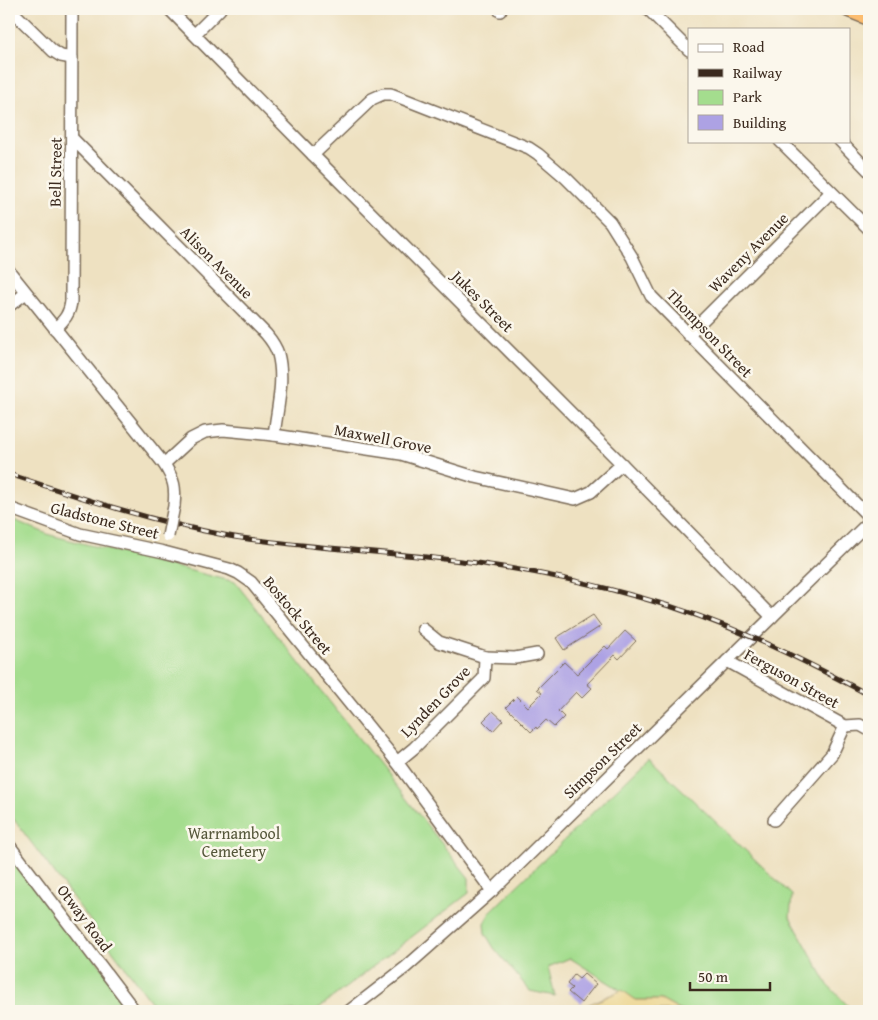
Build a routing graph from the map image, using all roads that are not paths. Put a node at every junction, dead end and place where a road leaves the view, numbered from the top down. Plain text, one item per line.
1 (10, 9) edge
2 (72, 9) edge
3 (170, 9) edge
4 (220, 9) edge
5 (648, 9) edge
6 (849, 9) edge
7 (869, 16) edge
8 (194, 34) junction
9 (688, 49) edge
10 (72, 58) junction
11 (72, 138) junction
12 (781, 142) edge
13 (841, 142) edge
14 (313, 155) junction
15 (869, 171) edge
16 (831, 192) junction
17 (869, 229) edge
18 (9, 271) edge
19 (26, 293) junction
20 (9, 306) edge
21 (55, 329) junction
22 (688, 335) junction
23 (274, 434) junction
24 (164, 464) junction
25 (622, 464) junction
26 (9, 508) edge
27 (869, 517) edge
28 (869, 522) edge
29 (164, 552) junction
30 (772, 617) junction
31 (423, 629) dead end
32 (537, 654) dead end
33 (485, 657) junction
34 (727, 662) junction
35 (845, 726) junction
36 (869, 730) edge
37 (397, 762) junction
38 (774, 820) dead end
39 (9, 845) edge
40 (492, 891) junction
41 (135, 1011) edge
42 (349, 1011) edge

1 - 10 street
2 - 10 street, Bell Street
3 - 8 street, Jukes Street
4 - 8 street
5 - 9 street
6 - 7 highway
8 - 14 street, Jukes Street
10 - 11 street, Bell Street
11 - 21 street, Bell Street
11 - 23 street, Alison Avenue
12 - 16 street
13 - 15 street
14 - 22 street, Thompson Street
14 - 25 street, Jukes Street
16 - 17 street
16 - 22 street, Waveny Avenue
18 - 19 street
19 - 20 street
19 - 21 street
21 - 24 street
22 - 27 street, Thompson Street
23 - 24 street, Maxwell Grove
23 - 25 street, Maxwell Grove
24 - 29 street, bridge
25 - 30 street, Jukes Street
26 - 29 street, Gladstone Street
28 - 30 street, Simpson Street
29 - 37 street, Bostock Street
30 - 34 street, Simpson Street
31 - 33 street, Lynden Grove
32 - 33 street, Lynden Grove
33 - 37 street, Lynden Grove
34 - 35 street, Ferguson Street
34 - 40 street, Simpson Street
35 - 36 street, Ferguson Street
35 - 38 street
37 - 40 street, Bostock Street
39 - 41 street, Otway Road
40 - 42 street, Simpson Street

